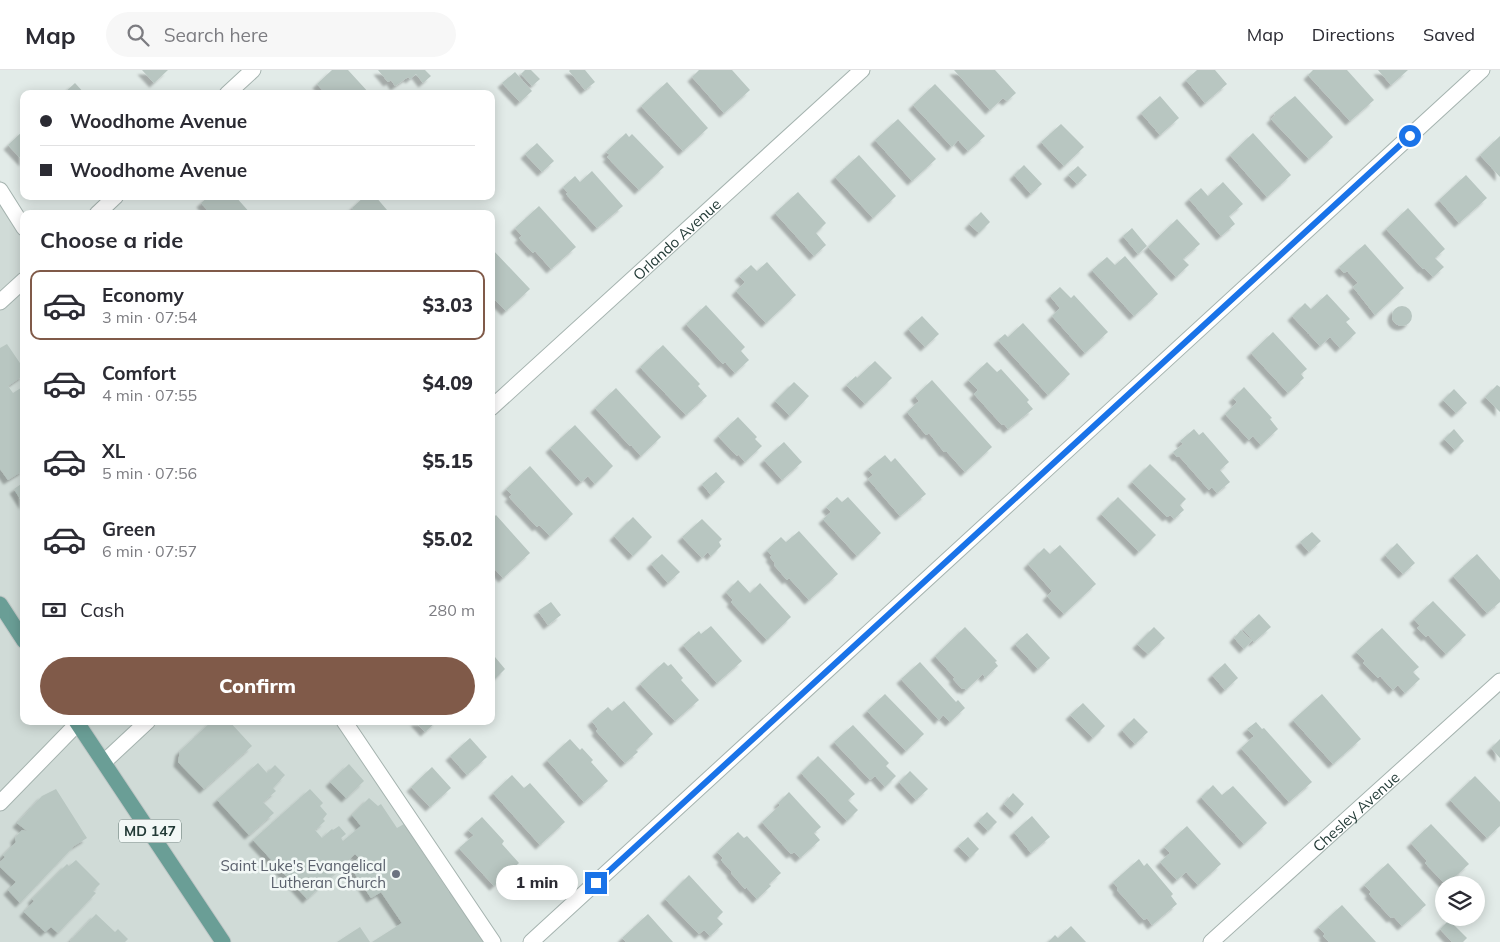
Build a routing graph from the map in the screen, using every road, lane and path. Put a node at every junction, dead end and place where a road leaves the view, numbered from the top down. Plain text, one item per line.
1 (253, 70) edge
2 (862, 70) edge
3 (1482, 70) edge
4 (232, 90) edge
5 (0, 190) edge
6 (112, 200) edge
7 (100, 210) edge
8 (20, 222) edge
9 (20, 284) edge
10 (0, 302) edge
11 (495, 404) edge
12 (0, 604) edge
13 (20, 635) edge
14 (1500, 681) edge
15 (74, 725) edge
16 (77, 725) edge
17 (144, 725) edge
18 (347, 725) edge
19 (104, 762) junction
20 (0, 803) edge
21 (223, 942) edge
22 (493, 942) edge
23 (531, 942) edge
24 (1211, 942) edge

1 - 4 street
2 - 11 street, Orlando Avenue
3 - 23 street
5 - 8 street
6 - 7 street
9 - 10 street
12 - 13 main road
14 - 24 street, Chesley Avenue
15 - 20 street
16 - 19 main road, MD 147
17 - 19 street
18 - 22 street
19 - 21 main road, MD 147

